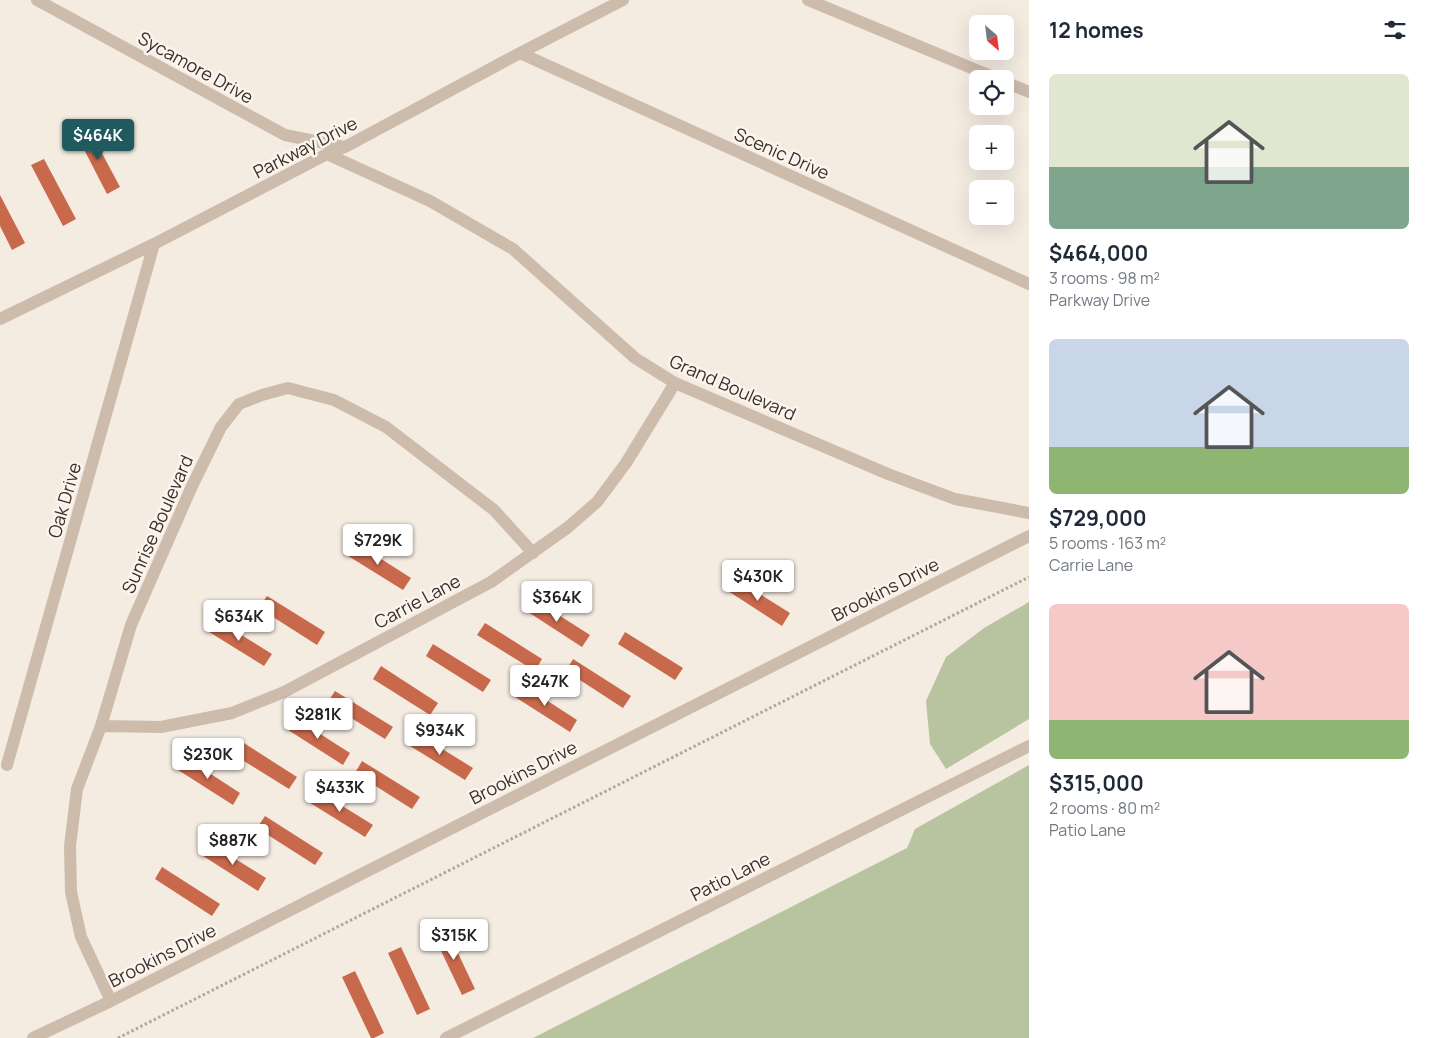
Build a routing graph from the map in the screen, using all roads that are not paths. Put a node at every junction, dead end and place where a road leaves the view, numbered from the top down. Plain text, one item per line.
1 (37, 0) edge
2 (623, 0) edge
3 (808, 0) edge
4 (520, 53) junction
5 (976, 70) edge
6 (1014, 86) edge
7 (1029, 92) edge
8 (345, 147) junction
9 (326, 154) junction
10 (154, 244) junction
11 (1029, 284) edge
12 (0, 319) edge
13 (675, 383) junction
14 (1029, 512) edge
15 (1029, 536) edge
16 (533, 552) junction
17 (100, 726) junction
18 (1029, 746) edge
19 (7, 765) dead end
20 (111, 1001) junction
21 (33, 1038) edge
22 (446, 1038) edge

1 - 8 street, Sycamore Drive
2 - 4 street, Parkway Drive
3 - 5 street
4 - 8 street, Parkway Drive
4 - 11 street, Scenic Drive
6 - 7 street
8 - 9 street, Parkway Drive
9 - 10 street, Parkway Drive
9 - 13 street, Grand Boulevard
10 - 12 street, Parkway Drive
10 - 19 street, Oak Drive
13 - 14 street, Grand Boulevard
13 - 16 street, Carrie Lane
15 - 20 street, Brookins Drive
16 - 17 street, Carrie Lane
16 - 17 street, Sunrise Boulevard
17 - 20 street, Sunrise Boulevard
18 - 22 street, Patio Lane
20 - 21 street, Brookins Drive

